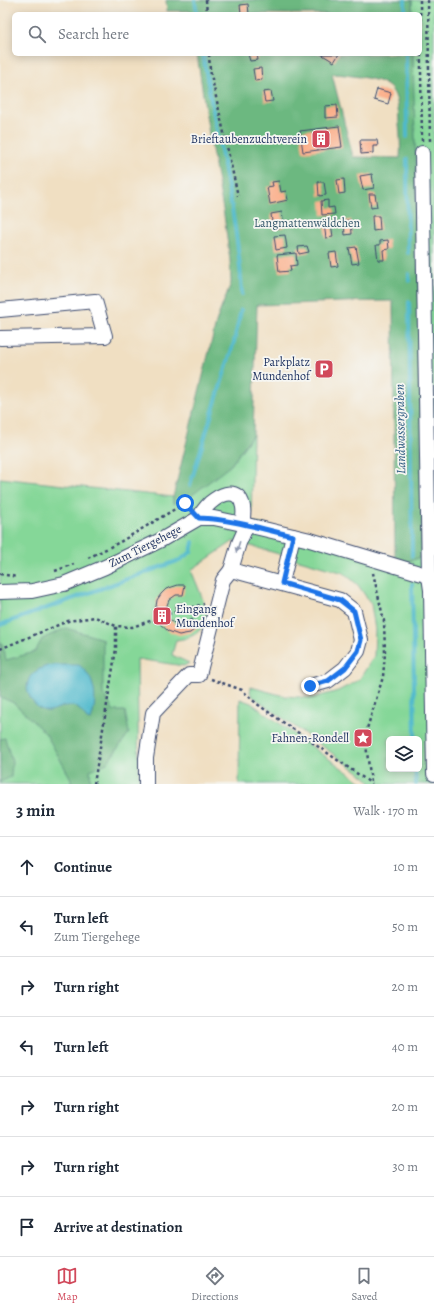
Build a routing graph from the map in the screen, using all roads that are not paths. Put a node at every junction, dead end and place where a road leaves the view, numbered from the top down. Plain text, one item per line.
1 (426, 150) road end
2 (0, 310) edge
3 (0, 338) edge
4 (199, 518) junction
5 (244, 524) junction
6 (293, 536) junction
7 (231, 570) junction
8 (429, 576) junction
9 (282, 583) junction
10 (0, 592) edge
11 (310, 686) dead end
12 (434, 774) edge
13 (146, 784) edge

1 - 8 street
2 - 3 street
4 - 5 street
4 - 5 street
4 - 10 street, Zum Tiergehege
5 - 6 street
5 -> 7 street
6 - 8 street
6 - 9 street
7 - 9 street
7 - 13 street
8 - 12 street
9 - 11 street

